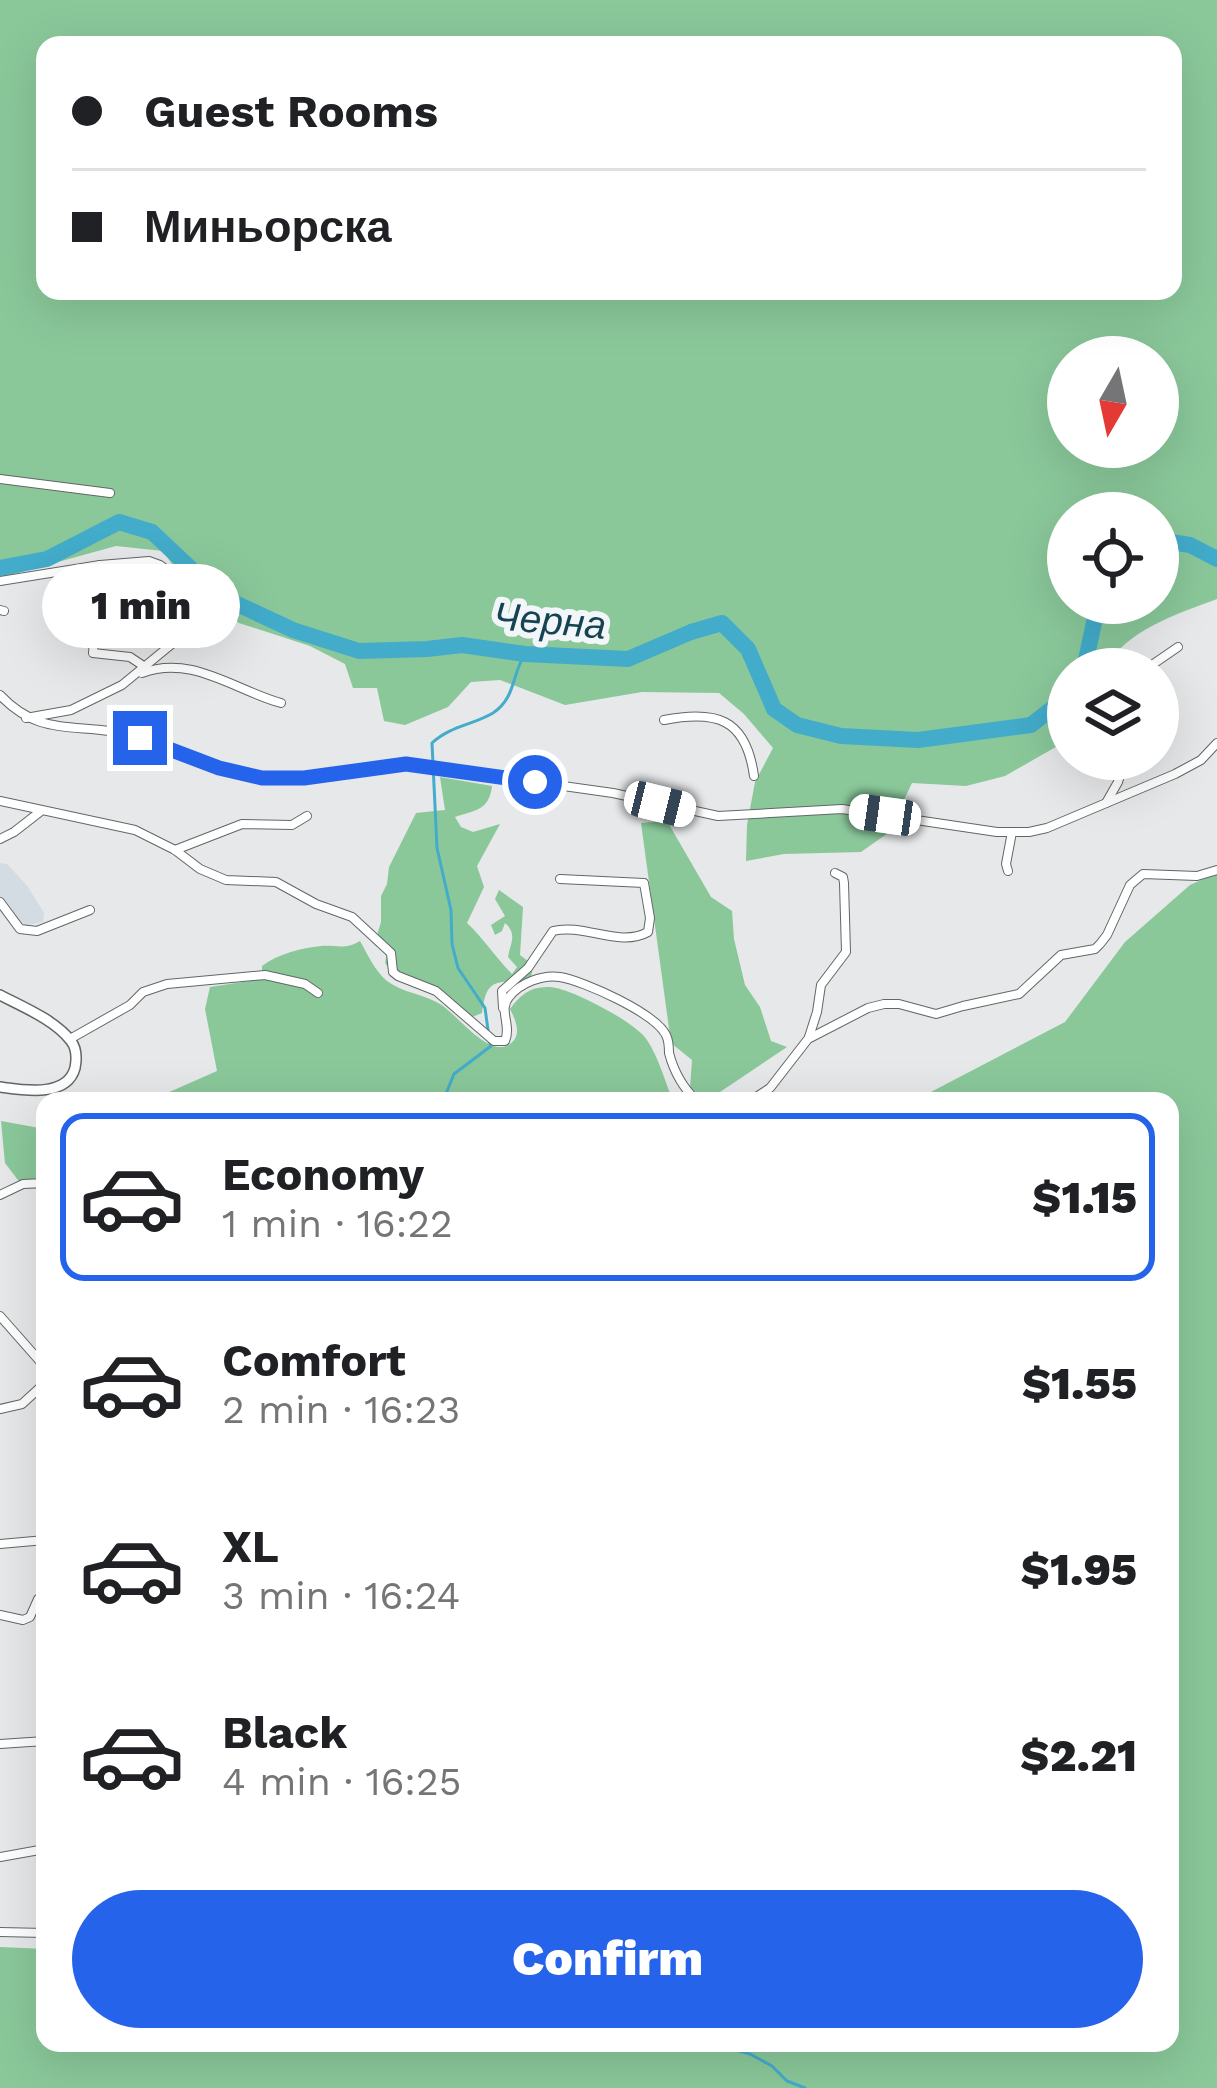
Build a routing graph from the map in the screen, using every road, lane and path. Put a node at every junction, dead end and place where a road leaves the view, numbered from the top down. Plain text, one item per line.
1 (0, 479) edge
2 (110, 493) dead end
3 (100, 565) junction
4 (0, 581) edge
5 (145, 667) junction
6 (134, 675) junction
7 (0, 695) edge
8 (280, 703) dead end
9 (26, 718) junction
10 (664, 720) dead end
11 (1217, 743) edge
12 (754, 776) dead end
13 (1119, 780) edge
14 (0, 800) edge
15 (1105, 804) junction
16 (42, 810) junction
17 (307, 816) dead end
18 (1012, 832) junction
19 (0, 839) edge
20 (175, 850) junction
21 (1217, 870) edge
22 (1008, 871) dead end
23 (835, 872) dead end
24 (560, 879) dead end
25 (0, 902) edge
26 (90, 910) dead end
27 (318, 993) dead end
28 (0, 994) edge
29 (504, 1009) junction
30 (70, 1039) junction
31 (808, 1039) junction
32 (0, 1087) edge
33 (690, 1092) edge
34 (764, 1092) edge
35 (36, 1183) edge
36 (0, 1196) edge
37 (0, 1316) edge
38 (36, 1357) edge
39 (36, 1391) edge
40 (0, 1409) edge
41 (36, 1541) edge
42 (0, 1544) edge
43 (36, 1604) edge
44 (0, 1615) edge
45 (36, 1742) edge
46 (0, 1744) edge
47 (36, 1850) edge
48 (0, 1856) edge
49 (0, 1932) edge
50 (36, 1933) edge

1 - 2 street
3 - 4 street
3 - 5 street
3 - 5 street
5 - 6 street
6 - 8 street
6 - 9 street
7 - 9 street
9 - 18 street
10 - 12 street
11 - 15 street
13 - 15 street
14 - 16 street
15 - 18 street
16 - 19 street
16 - 20 street
17 - 20 street
18 - 22 street
20 - 29 street
21 - 31 street
23 - 31 street
24 - 29 street
25 - 26 street
27 - 30 street
28 - 30 street
29 - 33 street
30 - 32 street
31 - 34 street
35 - 36 street
37 - 38 street
39 - 40 street
41 - 42 street
43 - 44 street
45 - 46 street
47 - 48 street
49 - 50 street

